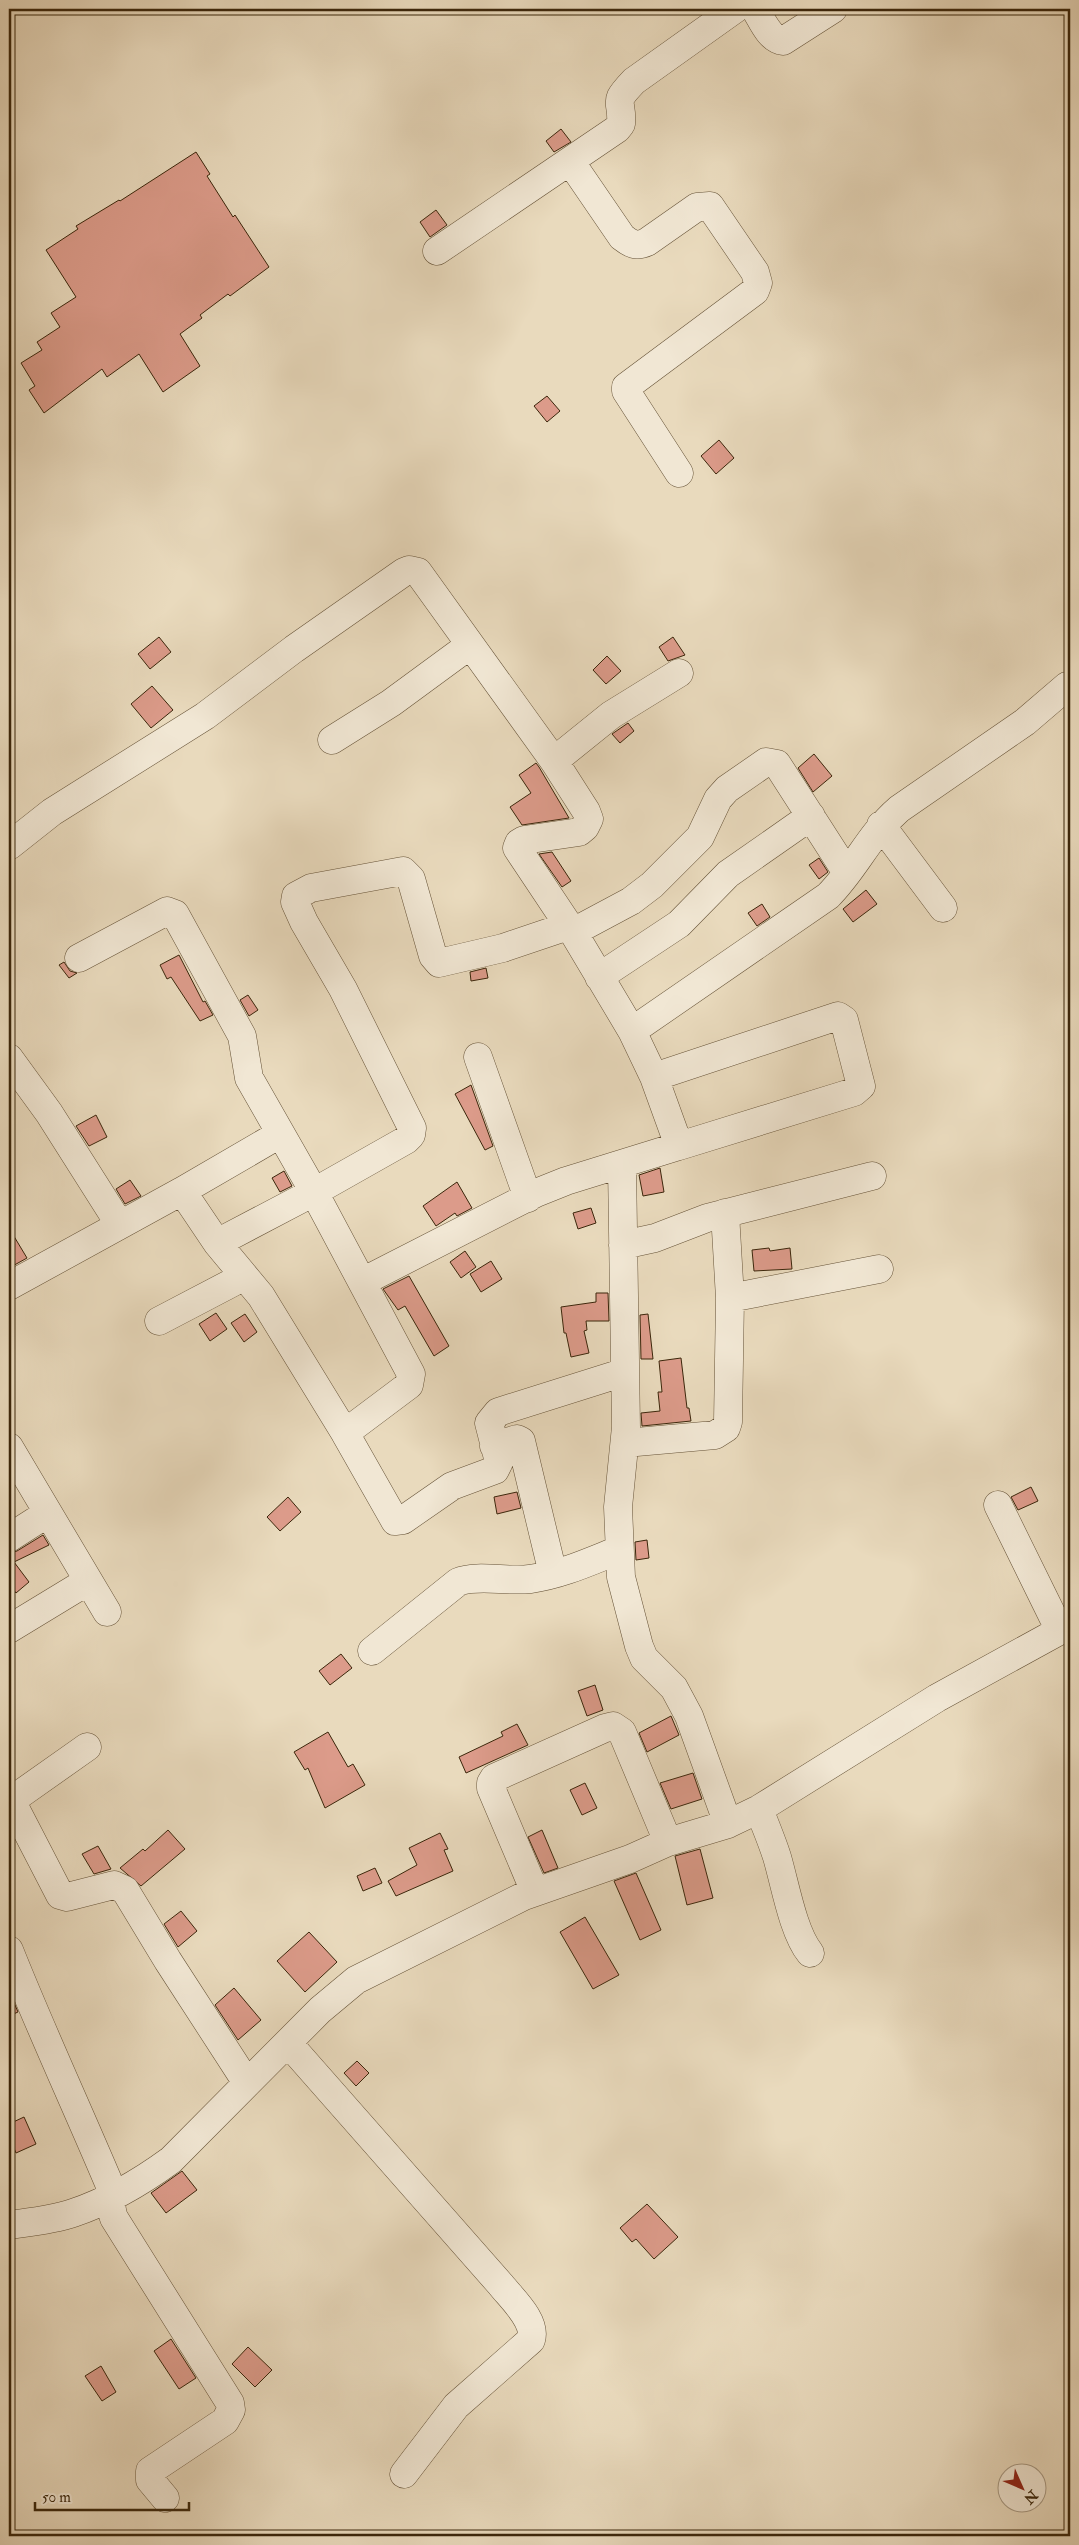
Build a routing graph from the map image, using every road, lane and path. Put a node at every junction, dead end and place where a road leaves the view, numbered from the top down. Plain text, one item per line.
1 (735, 9) edge
2 (755, 9) edge
3 (833, 9) edge
4 (570, 161) junction
5 (437, 251) dead end
6 (679, 473) dead end
7 (470, 645) junction
8 (679, 673) dead end
9 (1067, 686) dead end
10 (332, 740) dead end
11 (554, 761) junction
12 (811, 816) junction
13 (881, 825) junction
14 (9, 846) edge
15 (848, 873) junction
16 (942, 908) dead end
17 (570, 929) junction
18 (80, 958) dead end
19 (599, 977) junction
20 (632, 1031) junction
21 (478, 1057) dead end
22 (9, 1058) edge
23 (654, 1077) junction
24 (280, 1134) junction
25 (679, 1146) junction
26 (622, 1165) junction
27 (872, 1176) dead end
28 (182, 1190) junction
29 (314, 1192) junction
30 (528, 1198) junction
31 (726, 1213) junction
32 (120, 1226) junction
33 (217, 1244) junction
34 (623, 1245) junction
35 (879, 1269) dead end
36 (243, 1277) junction
37 (362, 1282) junction
38 (9, 1286) edge
39 (730, 1298) junction
40 (159, 1321) dead end
41 (625, 1372) junction
42 (345, 1433) junction
43 (625, 1443) junction
44 (494, 1446) junction
45 (9, 1448) edge
46 (998, 1505) dead end
47 (48, 1513) junction
48 (9, 1538) edge
49 (619, 1550) junction
50 (553, 1574) junction
51 (88, 1581) junction
52 (107, 1612) dead end
53 (1065, 1628) edge
54 (9, 1630) edge
55 (372, 1651) dead end
56 (87, 1747) dead end
57 (759, 1809) junction
58 (728, 1824) junction
59 (668, 1842) junction
60 (535, 1892) junction
61 (9, 1950) edge
62 (810, 1952) dead end
63 (288, 2043) junction
64 (247, 2083) junction
65 (110, 2199) junction
66 (9, 2225) edge
67 (404, 2474) dead end
68 (164, 2498) dead end

1 - 4 street
2 - 3 street
4 - 5 street
4 - 6 street
7 - 10 street
7 - 11 street
7 - 14 street
8 - 11 street
9 - 13 street
11 - 17 street
12 - 15 street
12 - 17 street
12 - 19 street
13 - 15 street
13 - 16 street
15 - 20 street
17 - 19 street
17 - 29 street
18 - 24 street
19 - 20 street
20 - 23 street
21 - 30 street
22 - 32 street
23 - 25 street
23 - 25 street
24 - 28 street
24 - 29 street
25 - 26 street
26 - 30 street
26 - 34 street
27 - 31 street
28 - 32 street
28 - 33 street
29 - 33 street
29 - 37 street
30 - 37 street
31 - 34 street
31 - 39 street
32 - 38 street
33 - 36 street
34 - 41 street
35 - 39 street
36 - 40 street
36 - 42 street
37 - 42 street
39 - 43 street
41 - 43 street
41 - 44 street
42 - 44 street
43 - 49 street
44 - 50 street
45 - 47 street
46 - 53 street
47 - 48 street
47 - 51 street
49 - 50 street
49 - 58 street
50 - 55 street
51 - 52 street
51 - 54 street
53 - 57 street
56 - 64 street
57 - 58 street
57 - 62 street
58 - 59 street
59 - 60 street
59 - 60 street
60 - 63 street
61 - 65 street
63 - 64 street
63 - 67 street
64 - 65 street
65 - 66 street
65 - 68 street

